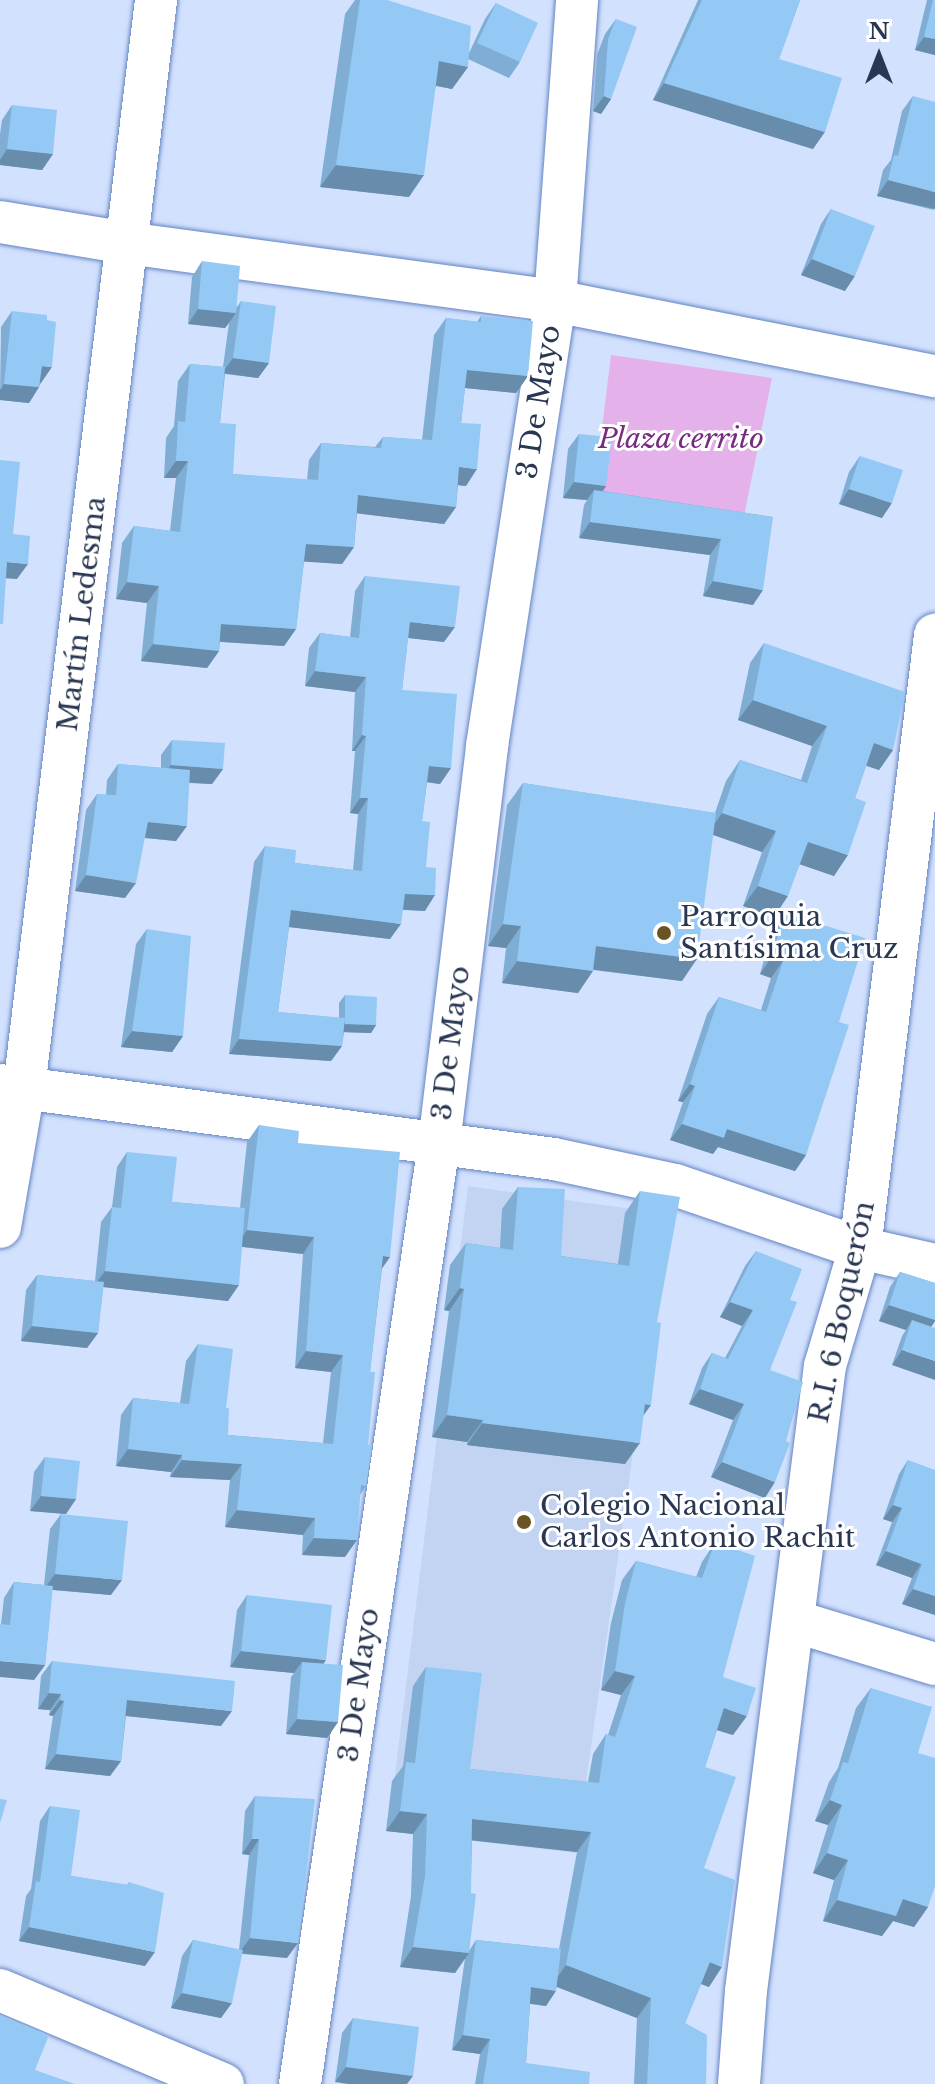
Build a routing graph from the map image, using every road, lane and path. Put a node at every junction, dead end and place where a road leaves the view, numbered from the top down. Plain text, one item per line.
1 (156, 0) edge
2 (577, 0) edge
3 (0, 222) edge
4 (127, 243) junction
5 (555, 301) junction
6 (935, 376) edge
7 (935, 635) edge
8 (920, 872) edge
9 (12, 1086) edge
10 (439, 1144) junction
11 (0, 1227) edge
12 (860, 1248) junction
13 (935, 1265) edge
14 (794, 1621) junction
15 (935, 1664) edge
16 (0, 1990) edge
17 (223, 2084) edge
18 (300, 2084) edge
19 (739, 2084) edge

1 - 4 street, Martín Ledesma
2 - 5 street, 3 De Mayo
3 - 4 street
4 - 5 street
4 - 9 street, Martín Ledesma
5 - 6 street
5 - 10 street, 3 De Mayo
7 - 8 street, R.I. 6 Boquerón
8 - 12 street, R.I. 6 Boquerón
9 - 10 street
9 - 11 street, Martín Ledesma
10 - 12 street
10 - 18 street, 3 De Mayo
12 - 13 street
12 - 14 street, R.I. 6 Boquerón
14 - 15 street
14 - 19 street, R.I. 6 Boquerón
16 - 17 street

